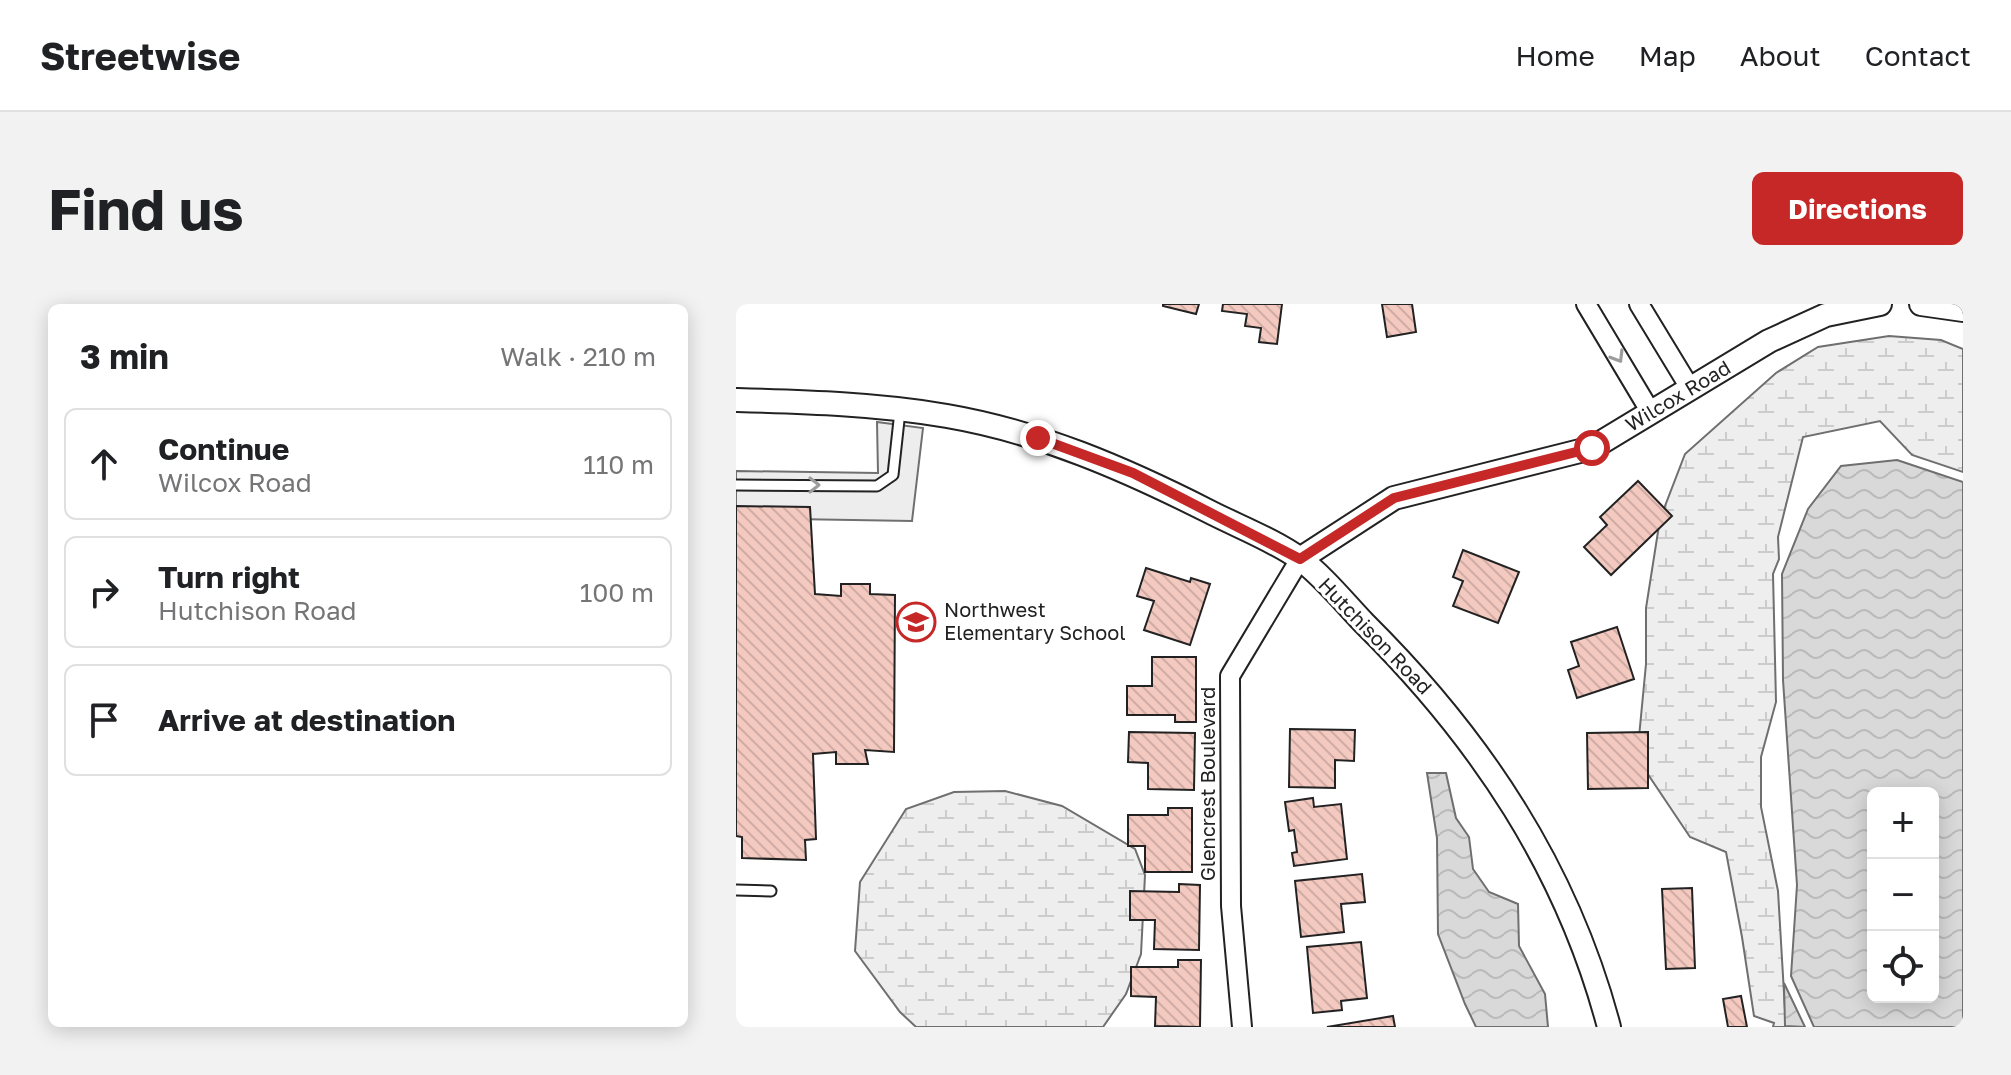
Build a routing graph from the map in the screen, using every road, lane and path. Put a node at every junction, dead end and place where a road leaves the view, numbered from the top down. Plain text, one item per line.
1 (1586, 304) edge
2 (1639, 304) edge
3 (1880, 304) edge
4 (1921, 304) edge
5 (1963, 310) edge
6 (1690, 388) junction
7 (736, 400) edge
8 (900, 411) junction
9 (1650, 411) junction
10 (736, 485) edge
11 (1300, 559) junction
12 (736, 890) edge
13 (771, 891) dead end
14 (1242, 1027) edge
15 (1609, 1027) edge

1 -> 9 street
2 - 6 street
3 - 6 street, Wilcox Road
4 - 5 street
6 - 9 street, Wilcox Road
7 - 8 street, Hutchison Road
10 -> 8 lane
8 - 11 street, Hutchison Road
9 - 11 street, Wilcox Road
11 - 14 street, Glencrest Boulevard
11 - 15 street, Hutchison Road
12 - 13 lane

